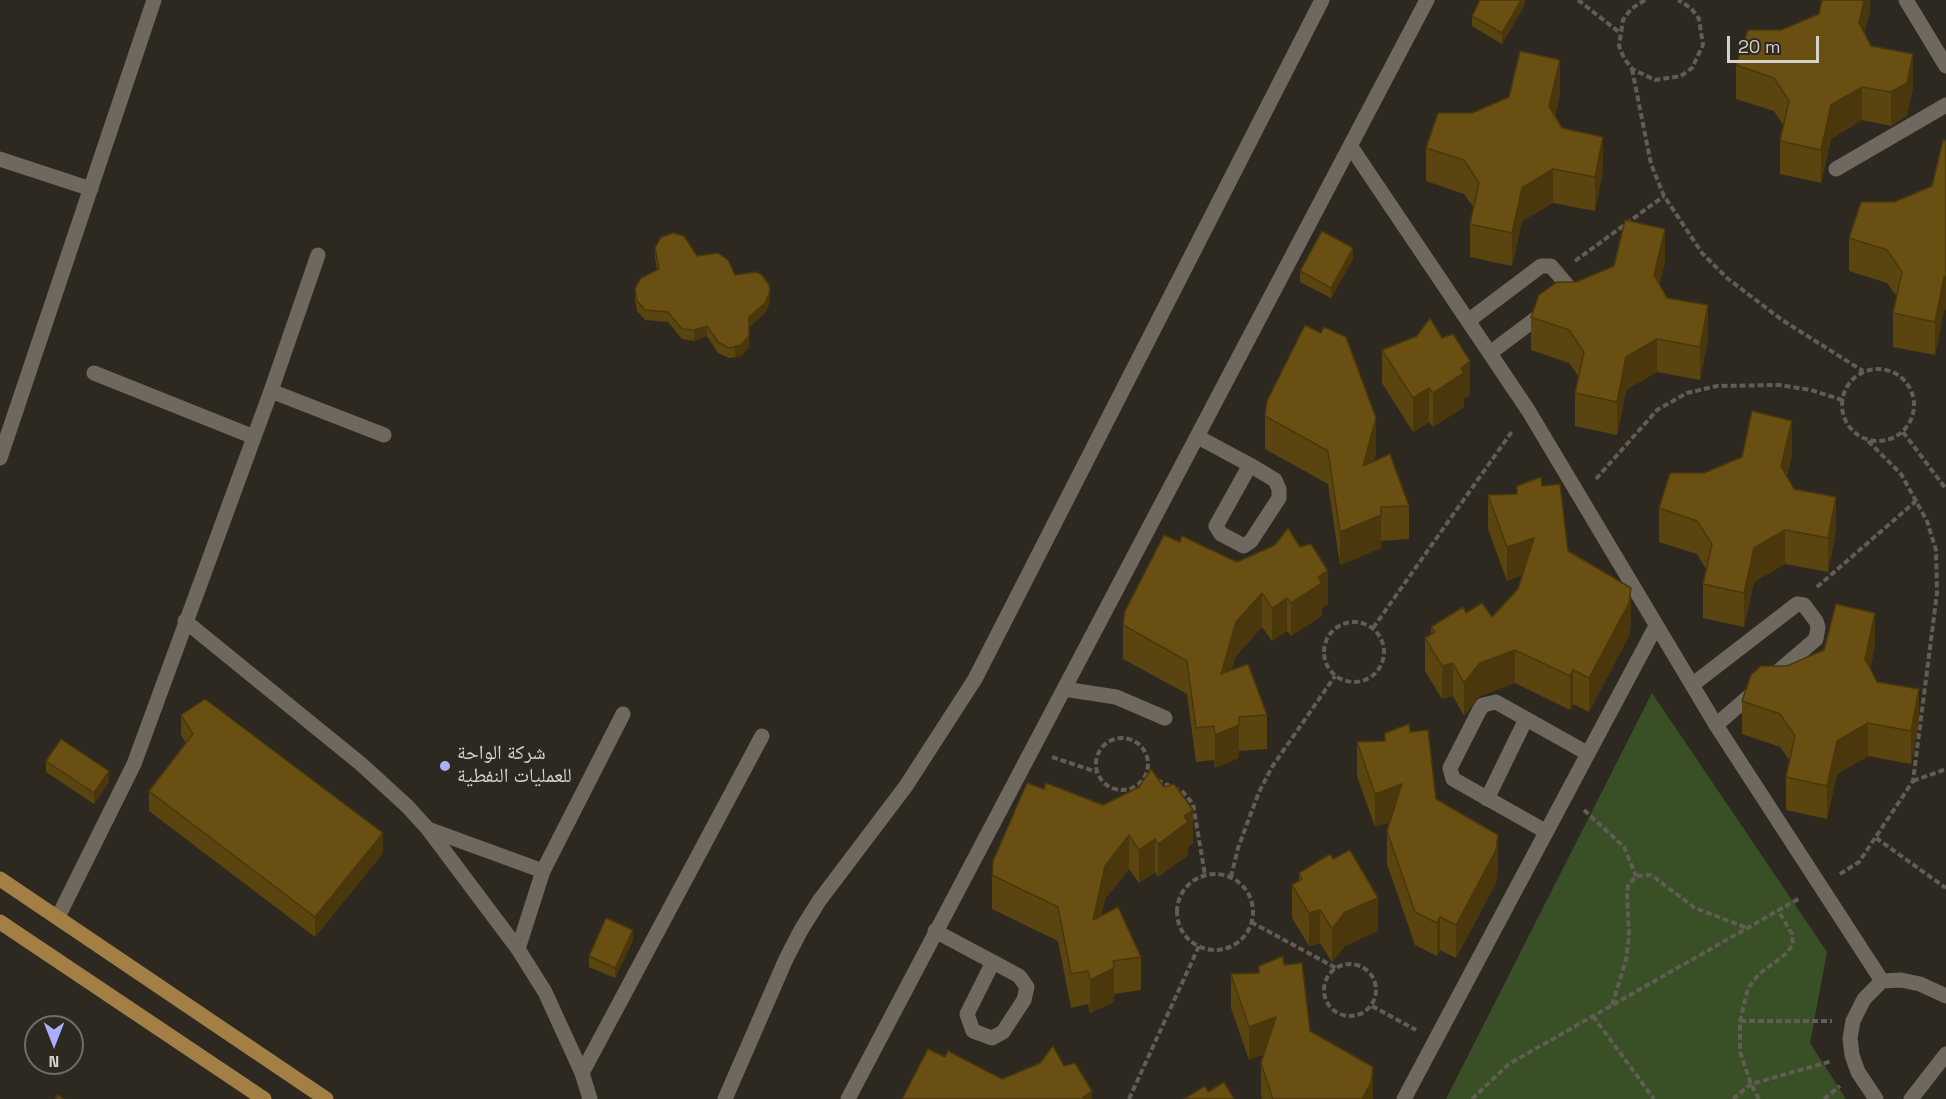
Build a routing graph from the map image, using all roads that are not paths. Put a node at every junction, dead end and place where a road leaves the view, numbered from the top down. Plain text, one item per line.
1 (154, 0) edge
2 (1322, 0) edge
3 (1427, 0) edge
4 (1906, 0) edge
5 (1946, 66) edge
6 (1946, 105) edge
7 (1351, 147) junction
8 (0, 159) edge
9 (1836, 169) dead end
10 (91, 189) junction
11 (318, 255) dead end
12 (1468, 321) junction
13 (1490, 353) junction
14 (94, 372) dead end
15 (272, 391) junction
16 (384, 435) dead end
17 (254, 437) junction
18 (1198, 437) junction
19 (0, 458) edge
20 (1250, 465) junction
21 (185, 621) junction
22 (1656, 626) junction
23 (1692, 685) junction
24 (1064, 689) junction
25 (623, 714) dead end
26 (1165, 718) dead end
27 (1526, 719) junction
28 (1716, 725) junction
29 (762, 736) dead end
30 (1587, 753) junction
31 (1486, 799) junction
32 (428, 829) junction
33 (1545, 831) junction
34 (543, 871) junction
35 (0, 879) edge
36 (58, 917) junction
37 (0, 922) edge
38 (935, 932) junction
39 (519, 949) junction
40 (993, 962) junction
41 (1882, 981) junction
42 (1946, 996) edge
43 (1946, 1054) edge
44 (582, 1073) junction
45 (264, 1099) edge
46 (326, 1099) edge
47 (590, 1099) edge
48 (725, 1099) edge
49 (848, 1099) edge
50 (1404, 1099) edge
51 (1876, 1099) edge
52 (1911, 1099) edge

1 - 10 street
2 - 48 street
3 - 7 street
4 - 5 street
6 - 9 street
7 - 12 street
7 - 18 street
8 - 10 street
10 - 19 street
11 - 15 street
12 - 13 street
12 - 13 street
13 - 22 street
14 - 17 street
15 - 16 street
15 - 17 street
17 - 21 street
18 - 20 street
18 - 24 street
20 - 20 street
21 - 32 street
21 - 36 street
22 - 23 street
22 - 30 street
23 - 28 street
23 - 28 street
24 - 26 street
24 - 38 street
25 - 34 street
27 - 30 street
27 - 31 street
27 - 31 street
28 - 41 street
29 - 44 street
30 - 33 street
31 - 33 street
32 - 34 street
32 - 39 street
33 - 50 street
34 - 39 street
35 - 36 main road
36 - 46 main road
37 - 45 main road
38 - 40 street
38 - 49 street
39 - 44 street
40 - 40 street
41 - 42 street
41 - 51 street
43 - 52 street
44 - 47 street

